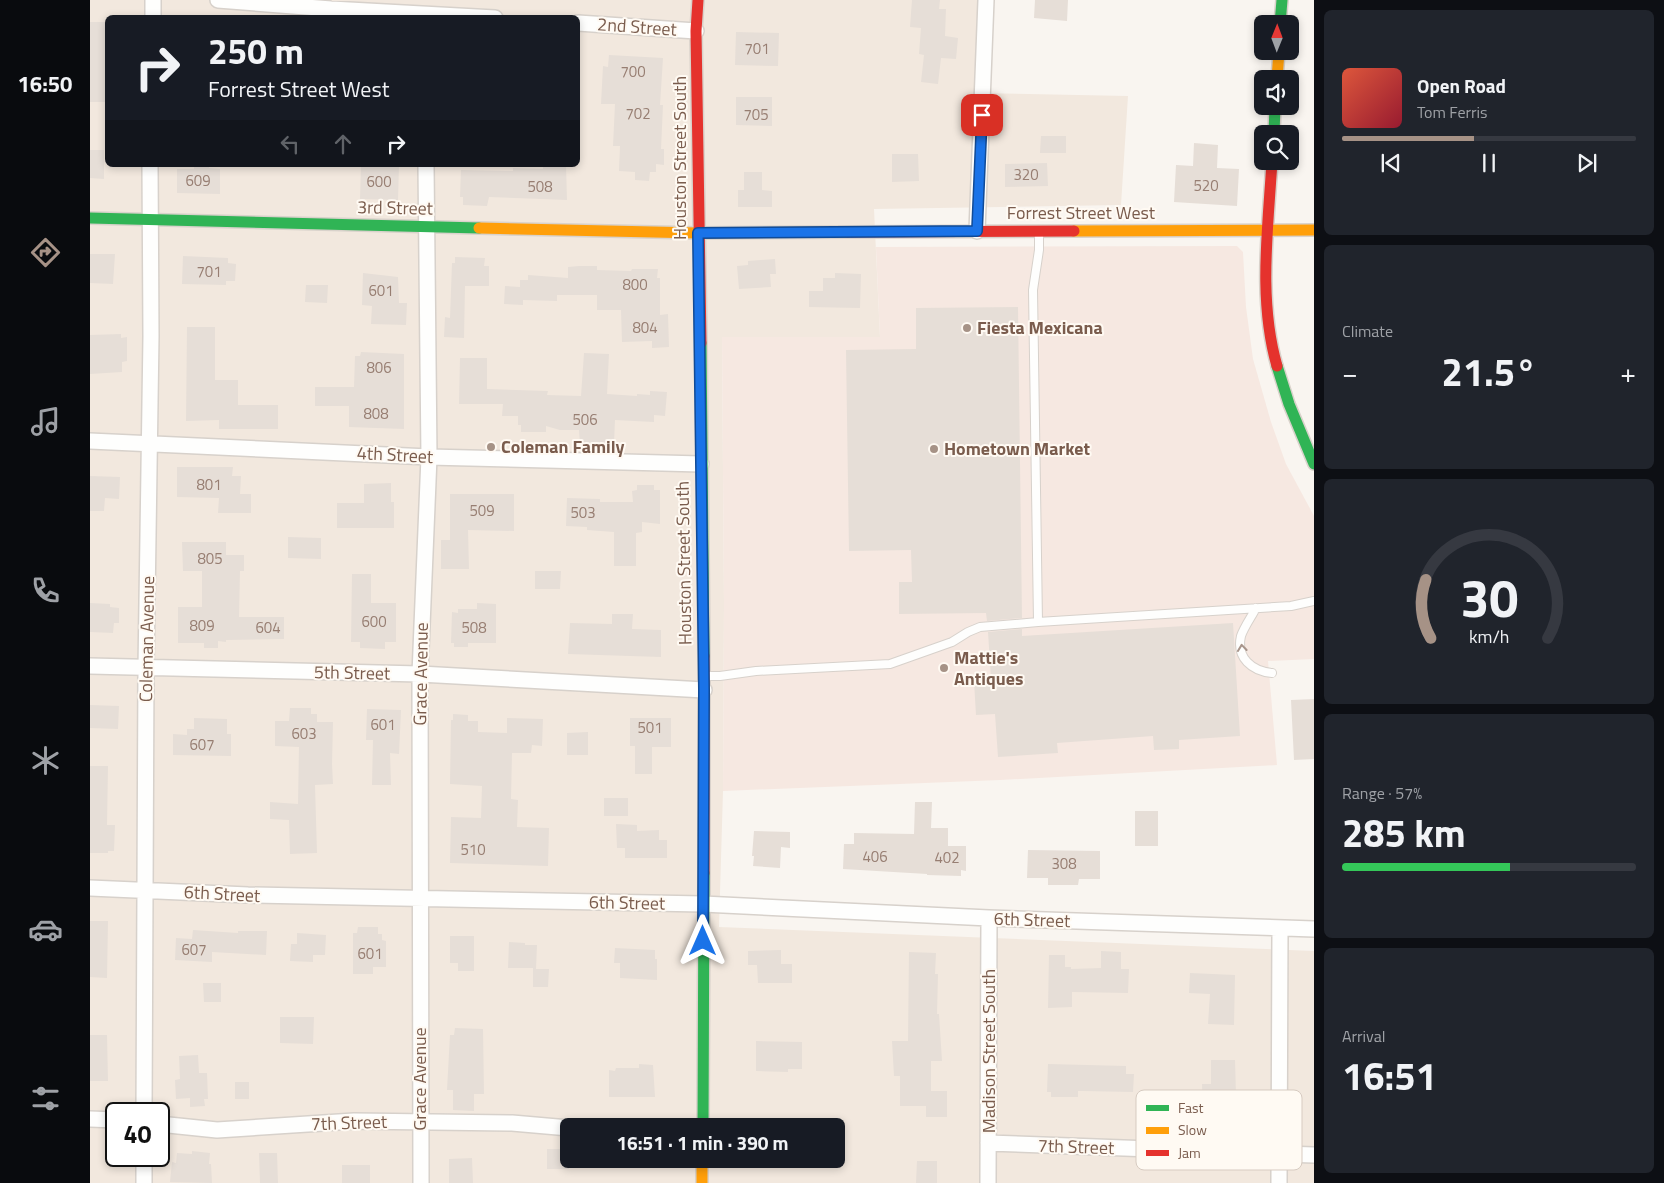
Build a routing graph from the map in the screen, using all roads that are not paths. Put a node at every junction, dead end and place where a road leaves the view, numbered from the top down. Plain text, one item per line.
1 (153, 0) edge
2 (218, 0) edge
3 (698, 0) edge
4 (986, 0) edge
5 (1282, 0) edge
6 (426, 10) edge
7 (153, 15) edge
8 (469, 15) edge
9 (1281, 15) edge
10 (580, 23) edge
11 (696, 31) junction
12 (150, 167) edge
13 (426, 167) edge
14 (1272, 170) edge
15 (90, 218) edge
16 (149, 220) junction
17 (426, 226) junction
18 (1039, 230) junction
19 (1269, 230) junction
20 (1314, 230) edge
21 (977, 231) junction
22 (698, 233) junction
23 (90, 441) edge
24 (149, 443) junction
25 (429, 457) junction
26 (701, 464) junction
27 (1314, 464) edge
28 (1314, 601) edge
29 (1256, 608) junction
30 (1038, 622) junction
31 (90, 666) edge
32 (146, 668) junction
33 (420, 674) junction
34 (1272, 674) dead end
35 (704, 683) junction
36 (90, 888) edge
37 (145, 890) junction
38 (419, 900) junction
39 (703, 904) junction
40 (989, 918) junction
41 (1280, 928) junction
42 (1314, 929) edge
43 (1279, 1090) edge
44 (144, 1102) edge
45 (703, 1118) edge
46 (90, 1119) edge
47 (105, 1120) edge
48 (421, 1122) junction
49 (170, 1125) edge
50 (560, 1127) edge
51 (988, 1143) junction
52 (1136, 1149) edge
53 (144, 1167) edge
54 (702, 1168) edge
55 (1279, 1170) edge
56 (144, 1183) edge
57 (420, 1183) edge
58 (702, 1183) edge
59 (988, 1183) edge
60 (1279, 1183) edge

1 - 7 street
2 - 6 street
3 - 11 street, Houston Street South
4 - 21 street
5 - 9 street
6 - 8 street
10 - 11 street, 2nd Street
11 - 22 street, Houston Street South
12 - 16 street, Coleman Avenue
13 - 17 street, Grace Avenue
14 - 19 street
15 - 16 street, 3rd Street
16 - 17 street, 3rd Street
16 - 24 street, Coleman Avenue
17 - 22 street, 3rd Street
17 - 25 street, Grace Avenue
18 - 19 street, Forrest Street West
18 - 21 street, Forrest Street West
18 - 30 lane
19 - 20 street, Forrest Street West
19 - 27 street
21 - 22 street, Forrest Street West
22 - 26 street, Houston Street South
23 - 24 street, 4th Street
24 - 25 street, 4th Street
24 - 32 street, Coleman Avenue
25 - 26 street, 4th Street
25 - 33 street, Grace Avenue
26 - 35 street, Houston Street South
28 - 29 lane
29 - 30 lane
34 -> 29 lane
30 - 35 lane
31 - 32 street, 5th Street
32 - 33 street, 5th Street
32 - 37 street, Coleman Avenue
33 - 35 street, 5th Street
33 - 38 street, Grace Avenue
35 - 39 street, Houston Street South
36 - 37 street, 6th Street
37 - 38 street, 6th Street
37 - 44 street, Coleman Avenue
38 - 39 street, 6th Street
38 - 48 street, Grace Avenue
39 - 40 street, 6th Street
39 - 45 street, Houston Street South
40 - 41 street, 6th Street
40 - 51 street, Madison Street South
41 - 42 street, 6th Street
41 - 43 street
46 - 47 street
48 - 49 street, 7th Street
48 - 50 street, 7th Street
48 - 57 street, Grace Avenue
51 - 52 street, 7th Street
51 - 59 street, Madison Street South
53 - 56 street
54 - 58 street
55 - 60 street

